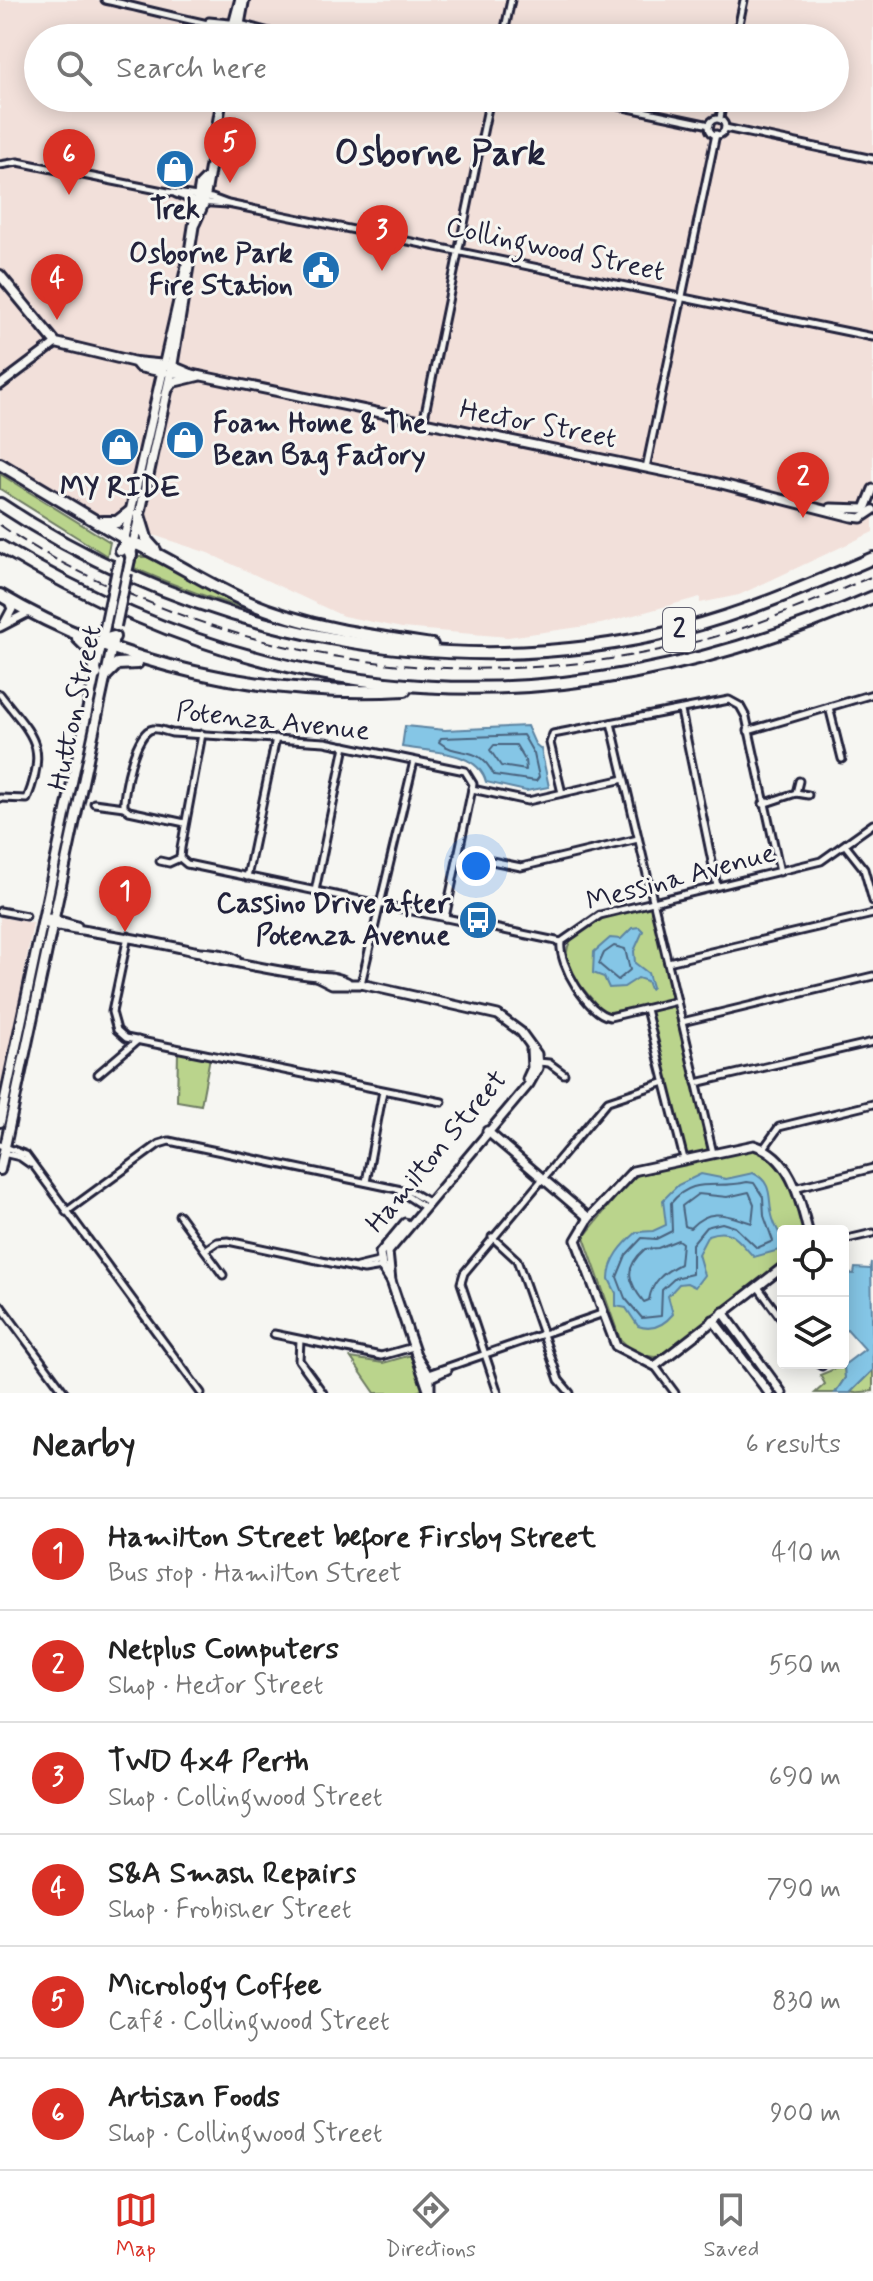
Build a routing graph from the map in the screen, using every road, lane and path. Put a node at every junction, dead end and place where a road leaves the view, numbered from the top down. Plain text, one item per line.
1 (105, 0) edge
2 (242, 0) edge
3 (511, 0) edge
4 (744, 0) edge
5 (216, 24) edge
6 (237, 24) edge
7 (506, 24) edge
8 (739, 24) edge
9 (219, 112) edge
10 (487, 112) edge
11 (648, 112) edge
12 (721, 112) edge
13 (720, 119) junction
14 (710, 125) junction
15 (725, 128) junction
16 (716, 134) junction
17 (873, 159) edge
18 (0, 165) edge
19 (201, 199) junction
20 (460, 251) junction
21 (0, 275) edge
22 (684, 298) junction
23 (873, 337) edge
24 (56, 343) junction
25 (135, 362) junction
26 (146, 369) junction
27 (167, 369) junction
28 (195, 375) junction
29 (0, 385) edge
30 (168, 389) junction
31 (154, 405) junction
32 (423, 424) junction
33 (0, 464) edge
34 (646, 468) junction
35 (873, 489) edge
36 (0, 504) edge
37 (869, 511) edge
38 (134, 514) junction
39 (92, 520) junction
40 (0, 546) edge
41 (127, 547) junction
42 (163, 556) junction
43 (873, 558) edge
44 (873, 597) edge
45 (4, 598) edge
46 (29, 612) junction
47 (2, 625) edge
48 (71, 633) junction
49 (106, 639) junction
50 (474, 651) junction
51 (150, 662) junction
52 (101, 674) junction
53 (447, 688) junction
54 (0, 694) edge
55 (873, 694) edge
56 (829, 707) junction
57 (681, 711) junction
58 (611, 723) junction
59 (748, 731) junction
60 (202, 734) junction
61 (276, 738) junction
62 (345, 746) junction
63 (842, 759) dead end
64 (414, 761) junction
65 (624, 779) junction
66 (799, 781) dead end
67 (472, 789) junction
68 (562, 793) junction
69 (796, 793) junction
70 (808, 795) dead end
71 (0, 798) edge
72 (94, 803) dead end
73 (763, 804) junction
74 (124, 807) junction
75 (185, 823) junction
76 (873, 824) edge
77 (638, 839) junction
78 (845, 845) junction
79 (458, 854) junction
80 (180, 858) junction
81 (160, 861) dead end
82 (780, 872) junction
83 (247, 877) junction
84 (717, 886) junction
85 (315, 891) junction
86 (653, 901) junction
87 (873, 901) edge
88 (380, 905) junction
89 (0, 911) edge
90 (873, 914) edge
91 (26, 916) dead end
92 (445, 918) junction
93 (47, 920) junction
94 (128, 935) junction
95 (561, 942) junction
96 (668, 962) junction
97 (873, 976) edge
98 (361, 984) junction
99 (677, 1001) junction
100 (646, 1009) junction
101 (682, 1022) junction
102 (139, 1039) junction
103 (873, 1042) edge
104 (536, 1062) junction
105 (98, 1074) dead end
106 (564, 1074) dead end
107 (665, 1082) junction
108 (696, 1083) junction
109 (383, 1091) junction
110 (7, 1098) edge
111 (442, 1102) dead end
112 (873, 1104) edge
113 (0, 1122) edge
114 (486, 1130) junction
115 (764, 1148) junction
116 (2, 1149) edge
117 (713, 1153) junction
118 (684, 1159) junction
119 (873, 1168) edge
120 (0, 1170) edge
121 (544, 1178) junction
122 (366, 1182) junction
123 (798, 1187) junction
124 (424, 1203) junction
125 (66, 1212) junction
126 (179, 1215) dead end
127 (589, 1218) junction
128 (807, 1225) edge
129 (873, 1233) edge
130 (492, 1237) junction
131 (849, 1239) edge
132 (205, 1250) junction
133 (384, 1264) junction
134 (777, 1272) edge
135 (223, 1275) dead end
136 (758, 1287) junction
137 (0, 1305) edge
138 (723, 1312) junction
139 (777, 1313) edge
140 (601, 1314) junction
141 (713, 1320) junction
142 (274, 1334) dead end
143 (543, 1336) junction
144 (300, 1340) junction
145 (413, 1347) junction
146 (750, 1349) junction
147 (741, 1356) junction
148 (485, 1357) junction
149 (655, 1366) junction
150 (427, 1377) junction
151 (771, 1379) junction
152 (763, 1385) junction
153 (65, 1393) edge
154 (200, 1393) edge
155 (323, 1393) edge
156 (430, 1393) edge
157 (498, 1393) edge
158 (570, 1393) edge
159 (675, 1393) edge
160 (769, 1393) edge
161 (782, 1393) edge

1 - 5 street
2 - 6 main road
3 - 7 street
4 - 8 street
9 - 19 main road, Hutton Street
10 - 20 street
11 - 14 street
12 - 13 street
13 - 14 street
13 - 15 street
14 - 16 street
15 - 16 street
15 - 17 street
16 - 22 street
18 - 19 street, Collingwood Street
19 - 20 street, Collingwood Street
19 - 27 main road, Hutton Street
20 - 22 street, Collingwood Street
20 - 32 street
21 - 24 main road
22 - 23 street, Collingwood Street
22 - 34 street
24 - 25 main road, Hector Street
24 - 29 street
25 - 26 main road, Hector Street
25 - 27 main road, Hector Street
26 - 27 main road, Hector Street
26 - 31 main road
27 - 28 street, Hector Street
27 - 30 main road, Hutton Street
27 - 31 main road, Hutton Street
28 - 30 main road
28 - 32 street, Hector Street
30 - 38 main road, Hutton Street
31 - 38 main road, Hutton Street
32 - 34 street, Hector Street
33 - 39 highway
34 - 37 street, Hector Street
35 - 37 street
36 - 50 highway, 2
38 - 39 highway
38 - 41 main road, Hutton Street
38 - 42 highway
39 - 41 highway
40 - 53 highway, 2
41 - 42 highway
41 - 49 main road, Hutton Street, bridge
41 - 49 main road, Hutton Street, bridge
42 - 50 highway
43 - 50 highway, 2
44 - 53 highway, 2
45 - 46 highway
45 - 47 street
46 - 47 street
46 - 48 highway
48 - 49 highway
48 - 52 highway
49 - 51 highway
49 - 52 main road, Hutton Street
51 - 52 highway
51 - 53 highway
52 - 93 main road, Hutton Street
54 - 71 street
55 - 56 street
56 - 59 street
56 - 63 street
57 - 58 street
57 - 59 street
57 - 84 street
58 - 65 street
58 - 68 street
59 - 73 street
60 - 61 street, Potenza Avenue
60 - 74 street, Potenza Avenue
60 - 75 street
61 - 62 street, Potenza Avenue
61 - 83 street
62 - 64 street, Potenza Avenue
62 - 85 street
64 - 67 street, Potenza Avenue
64 - 88 street
65 - 68 street
65 - 77 street
66 - 69 street
67 - 68 street
67 - 79 street
69 - 70 street
69 - 73 street
72 - 74 street
73 - 82 street
74 - 75 street
75 - 80 street
76 - 78 street, Messina Avenue
77 - 79 street
77 - 86 street
78 - 82 street, Messina Avenue
78 - 87 street
79 - 92 street
80 - 81 street
80 - 83 street
82 - 84 street, Messina Avenue
83 - 85 street
84 - 86 street, Messina Avenue
85 - 88 street
86 - 95 street, Messina Avenue
86 - 96 street
88 - 92 street
88 - 98 street
89 - 91 street
90 - 96 street
92 - 95 street
93 - 94 street, Hamilton Street
93 - 110 main road, Hutton Street
94 - 98 street, Hamilton Street
94 - 102 street
95 - 100 street, Messina Avenue
96 - 99 street
97 - 101 street
98 - 104 street, Hamilton Street
99 - 100 street, Messina Avenue
99 - 101 street
100 - 107 street
101 - 108 street
102 - 105 street
102 - 109 street
103 - 108 street
104 - 106 street
104 - 114 street, Hamilton Street
107 - 118 street
107 - 121 street
108 - 117 street
109 - 111 street
109 - 122 street
110 - 113 main road, Hutton Street
110 - 116 main road, Hutton Street
112 - 115 street
114 - 121 street
114 - 124 street, Hamilton Street
115 - 117 street
115 - 123 street
116 - 120 main road, Hutton Street
116 - 125 street
117 - 118 street
118 - 127 street
119 - 123 street
121 - 127 street
121 - 130 street
122 - 124 street
122 - 125 street
123 - 128 street
124 - 133 street, Hamilton Street
125 - 154 street
126 - 132 street
127 - 140 street
129 - 131 street
130 - 143 street
130 - 148 street
132 - 133 street
132 - 135 street
133 - 145 street, Hamilton Street
134 - 136 street
136 - 138 street
136 - 139 street
137 - 153 street
138 - 141 street
138 - 146 street
140 - 143 street
140 - 149 street
141 - 147 street
141 - 149 street
142 - 144 street
143 - 148 street
143 - 158 street
144 - 145 street
144 - 155 street
145 - 150 street, Hamilton Street
146 - 147 street
146 - 151 street
147 - 152 street
148 - 150 street
148 - 157 street
149 - 159 street
150 - 156 street, Hamilton Street
151 - 152 street
151 - 161 street
152 - 160 street

